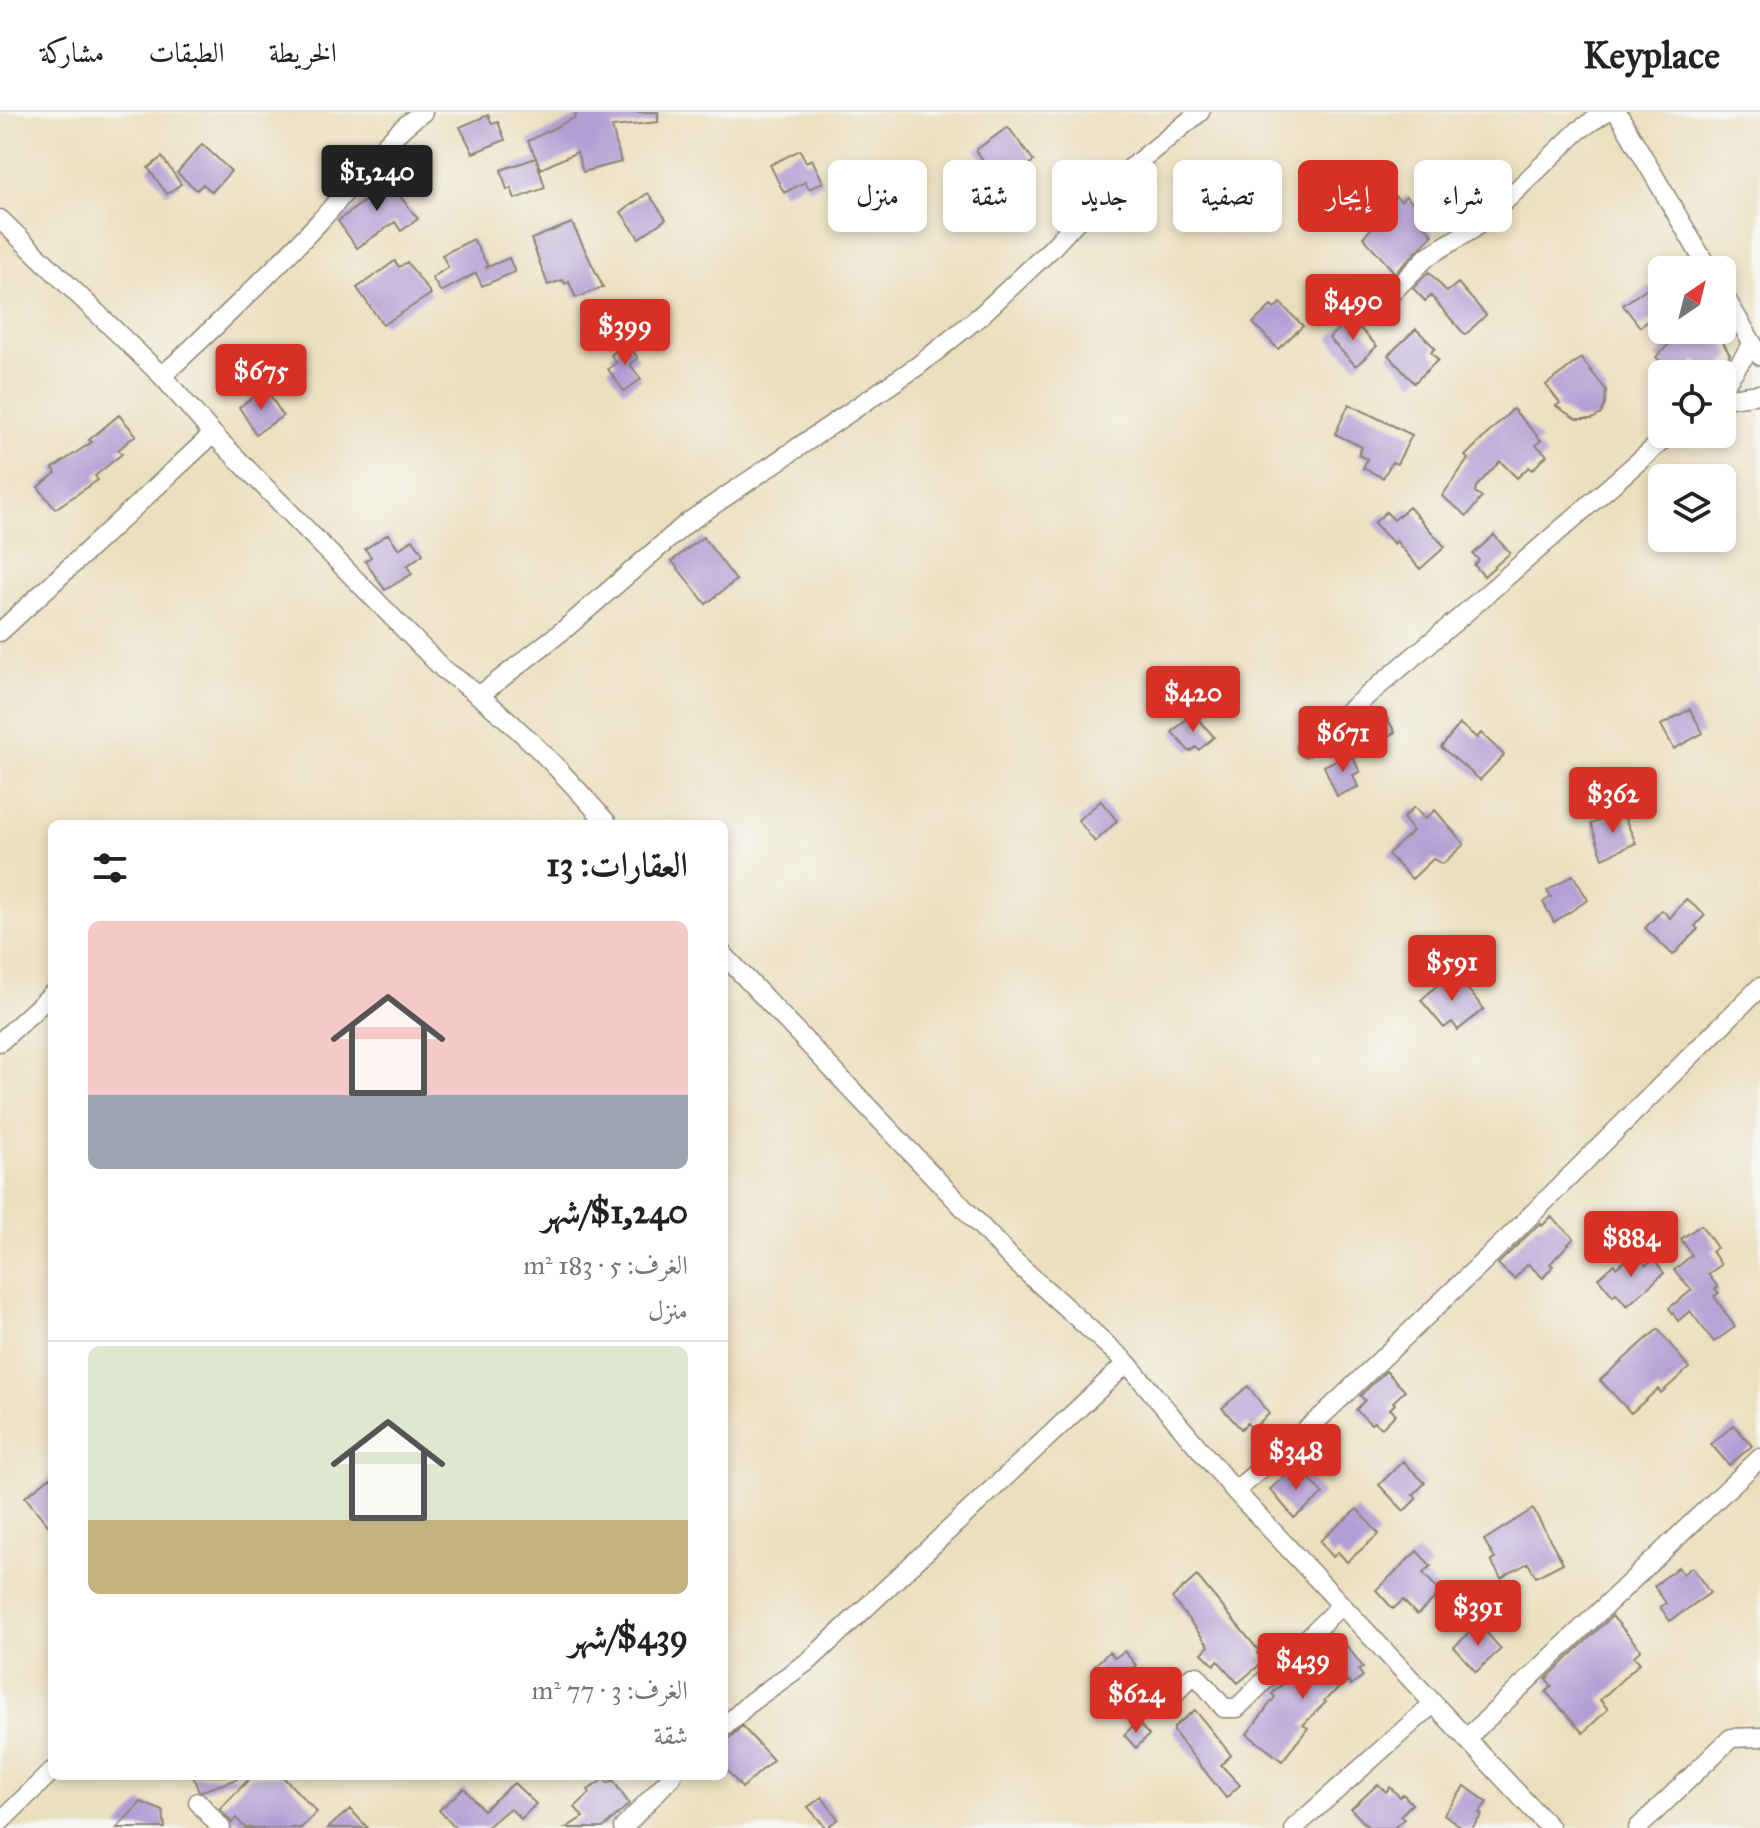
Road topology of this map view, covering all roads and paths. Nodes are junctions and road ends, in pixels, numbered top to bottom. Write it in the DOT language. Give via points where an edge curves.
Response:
graph roads {
  1 [pos="423,112"];
  2 [pos="1200,112"];
  3 [pos="1606,112"];
  4 [pos="1617,112"];
  5 [pos="0,219"];
  6 [pos="1701,256"];
  7 [pos="1374,311"];
  8 [pos="1736,316"];
  9 [pos="1756,350"];
  10 [pos="1736,372"];
  11 [pos="162,376"];
  12 [pos="1760,394"];
  13 [pos="1736,397"];
  14 [pos="213,434"];
  15 [pos="1654,448"];
  16 [pos="0,632"];
  17 [pos="480,695"];
  18 [pos="1306,747"];
  19 [pos="604,820"];
  20 [pos="728,959"];
  21 [pos="1760,987"];
  22 [pos="48,998"];
  23 [pos="0,1042"];
  24 [pos="1127,1363"];
  25 [pos="1760,1458"];
  26 [pos="1235,1491"];
  27 [pos="1341,1605"];
  28 [pos="1433,1704"];
  29 [pos="1160,1708"];
  30 [pos="728,1723"];
  31 [pos="1760,1737"];
  32 [pos="1466,1739"];
  33 [pos="48,1775"];
  34 [pos="668,1780"];
  35 [pos="198,1802"];
  36 [pos="0,1822"];
  37 [pos="221,1828"];
  38 [pos="623,1828"];
  39 [pos="1294,1828"];
  40 [pos="1550,1828"];
  41 [pos="1638,1828"];
  1 -- 11 [label="street" via="320,222"];
  2 -- 17 [label="street" via="1111,184 980,316 919,365 687,523"];
  3 -- 7 [label="street" via="1579,130 1473,229 1428,256"];
  4 -- 6 [label="street"];
  5 -- 11 [label="street"];
  8 -- 9 [label="street"];
  9 -- 10 [label="street"];
  11 -- 14 [label="street"];
  12 -- 13 [label="street"];
  14 -- 16 [label="street"];
  14 -- 17 [label="street" via="443,669"];
  15 -- 18 [label="street"];
  17 -- 19 [label="street"];
  20 -- 24 [label="street" via="1012,1259"];
  21 -- 26 [label="street" via="1512,1234 1323,1415"];
  22 -- 23 [label="street"];
  24 -- 26 [label="street"];
  24 -- 30 [label="street" via="810,1660"];
  25 -- 32 [label="street"];
  26 -- 27 [label="street"];
  27 -- 28 [label="street"];
  27 -- 29 [label="street" via="1237,1708 1224,1708 1197,1676"];
  28 -- 32 [label="street"];
  28 -- 39 [label="street"];
  31 -- 41 [label="street" via="1731,1738"];
  32 -- 40 [label="street"];
  33 -- 36 [label="street"];
  34 -- 38 [label="street"];
  35 -- 37 [label="street"];
}
